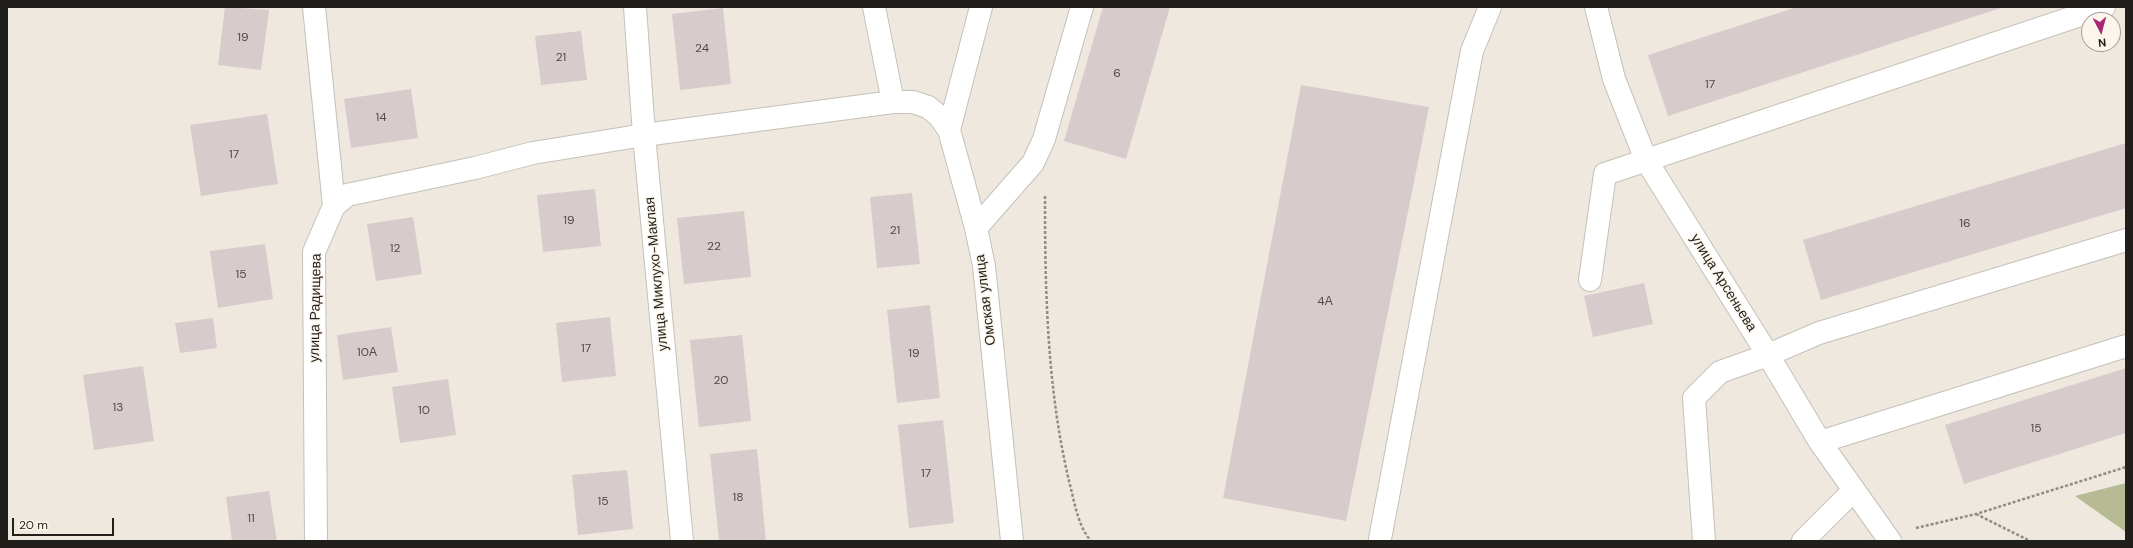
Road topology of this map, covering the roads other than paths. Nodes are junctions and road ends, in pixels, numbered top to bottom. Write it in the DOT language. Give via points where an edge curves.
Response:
graph roads {
  1 [pos="314,7"];
  2 [pos="635,7"];
  3 [pos="874,7"];
  4 [pos="981,7"];
  5 [pos="1082,7"];
  6 [pos="1490,7"];
  7 [pos="1596,7"];
  8 [pos="2104,7"];
  9 [pos="893,102"];
  10 [pos="949,130"];
  11 [pos="644,135"];
  12 [pos="1646,160"];
  13 [pos="334,206"];
  14 [pos="976,228"];
  15 [pos="2126,240"];
  16 [pos="1590,280"];
  17 [pos="2126,346"];
  18 [pos="1768,355"];
  19 [pos="1820,442"];
  20 [pos="1853,491"];
  21 [pos="1885,534"];
  22 [pos="1380,539"];
  23 [pos="316,541"];
  24 [pos="682,541"];
  25 [pos="1012,541"];
  26 [pos="1704,541"];
  27 [pos="1803,541"];
  1 -- 13 [label="street, улица Радищева"];
  2 -- 11 [label="street, улица Миклухо-Маклая"];
  3 -- 9 [label="street"];
  4 -- 10 [label="street"];
  5 -- 14 [label="street" via="1044,139 1034,163"];
  6 -- 22 [label="street" via="1472,51"];
  7 -- 12 [label="street, улица Арсеньева" via="1614,79"];
  8 -- 12 [label="street"];
  9 -- 10 [label="street, Омская улица" via="913,102 928,107 939,116"];
  9 -- 11 [label="street, Омская улица"];
  10 -- 14 [label="street, Омская улица"];
  11 -- 13 [label="street, Омская улица" via="533,153 475,168 366,190 347,195"];
  11 -- 24 [label="street, улица Миклухо-Маклая"];
  12 -- 16 [label="street" via="1605,174"];
  12 -- 18 [label="street, улица Арсеньева"];
  13 -- 23 [label="street, улица Радищева" via="314,252"];
  14 -- 25 [label="street, Омская улица" via="984,266"];
  15 -- 18 [label="street" via="1819,333"];
  17 -- 19 [label="street"];
  18 -- 19 [label="street, улица Арсеньева"];
  18 -- 26 [label="street" via="1720,372 1694,398"];
  19 -- 20 [label="street, улица Арсеньева"];
  20 -- 21 [label="street, улица Арсеньева"];
  20 -- 27 [label="street"];
}
